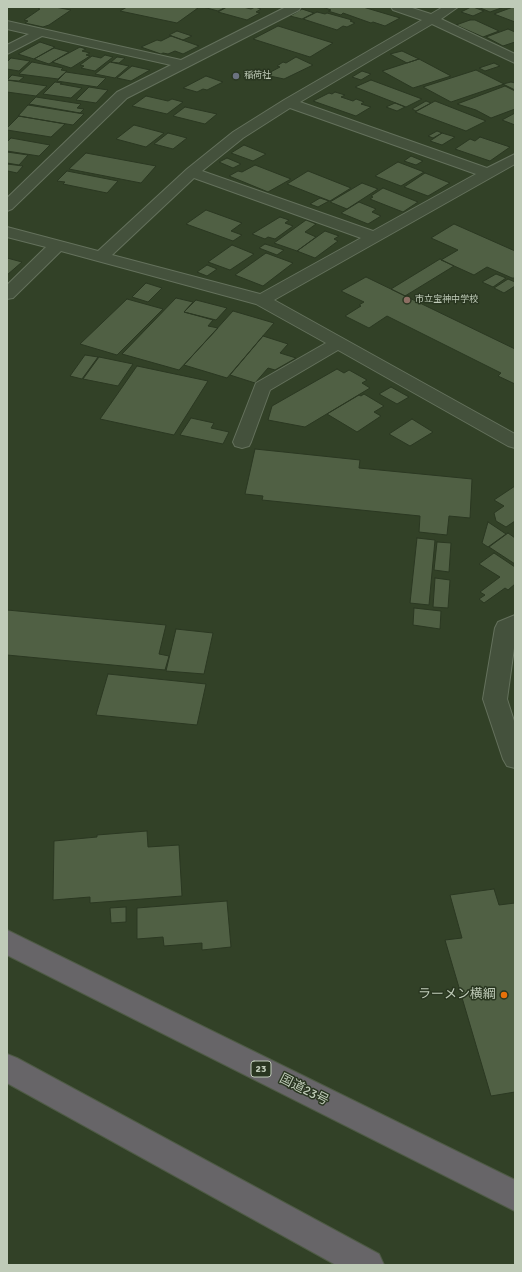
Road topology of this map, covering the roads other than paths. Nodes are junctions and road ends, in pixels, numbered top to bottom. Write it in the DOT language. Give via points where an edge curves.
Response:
graph roads {
  1 [pos="295,7"];
  2 [pos="397,7"];
  3 [pos="452,7"];
  4 [pos="432,19"];
  5 [pos="7,25"];
  6 [pos="40,32"];
  7 [pos="7,50"];
  8 [pos="515,59"];
  9 [pos="183,64"];
  10 [pos="289,103"];
  11 [pos="515,158"];
  12 [pos="192,172"];
  13 [pos="488,173"];
  14 [pos="7,206"];
  15 [pos="7,232"];
  16 [pos="374,237"];
  17 [pos="57,246"];
  18 [pos="100,258"];
  19 [pos="7,294"];
  20 [pos="262,300"];
  21 [pos="338,343"];
  22 [pos="242,442"];
  23 [pos="515,442"];
  24 [pos="515,623"];
  25 [pos="515,759"];
  26 [pos="7,942"];
  27 [pos="7,1068"];
  28 [pos="515,1196"];
  29 [pos="368,1265"];
  1 -- 9 [label="street"];
  2 -- 4 [label="street"];
  3 -- 4 [label="street"];
  4 -- 8 [label="street"];
  4 -- 10 [label="street"];
  5 -- 6 [label="street"];
  6 -- 7 [label="street"];
  6 -- 9 [label="street"];
  9 -- 14 [label="street" via="122,95"];
  10 -- 12 [label="street" via="238,135"];
  10 -- 13 [label="street"];
  11 -- 13 [label="street"];
  12 -- 16 [label="street"];
  12 -- 18 [label="street"];
  13 -- 16 [label="street"];
  15 -- 17 [label="street"];
  16 -- 20 [label="street"];
  17 -- 18 [label="street"];
  17 -- 19 [label="street"];
  18 -- 20 [label="street"];
  20 -- 21 [label="street"];
  21 -- 22 [label="street" via="262,387"];
  21 -- 23 [label="street"];
  24 -- 25 [label="street" via="506,628 495,699"];
  26 -- 28 [label="highway, 国道23号 / 23"];
  27 -- 29 [label="highway"];
}
